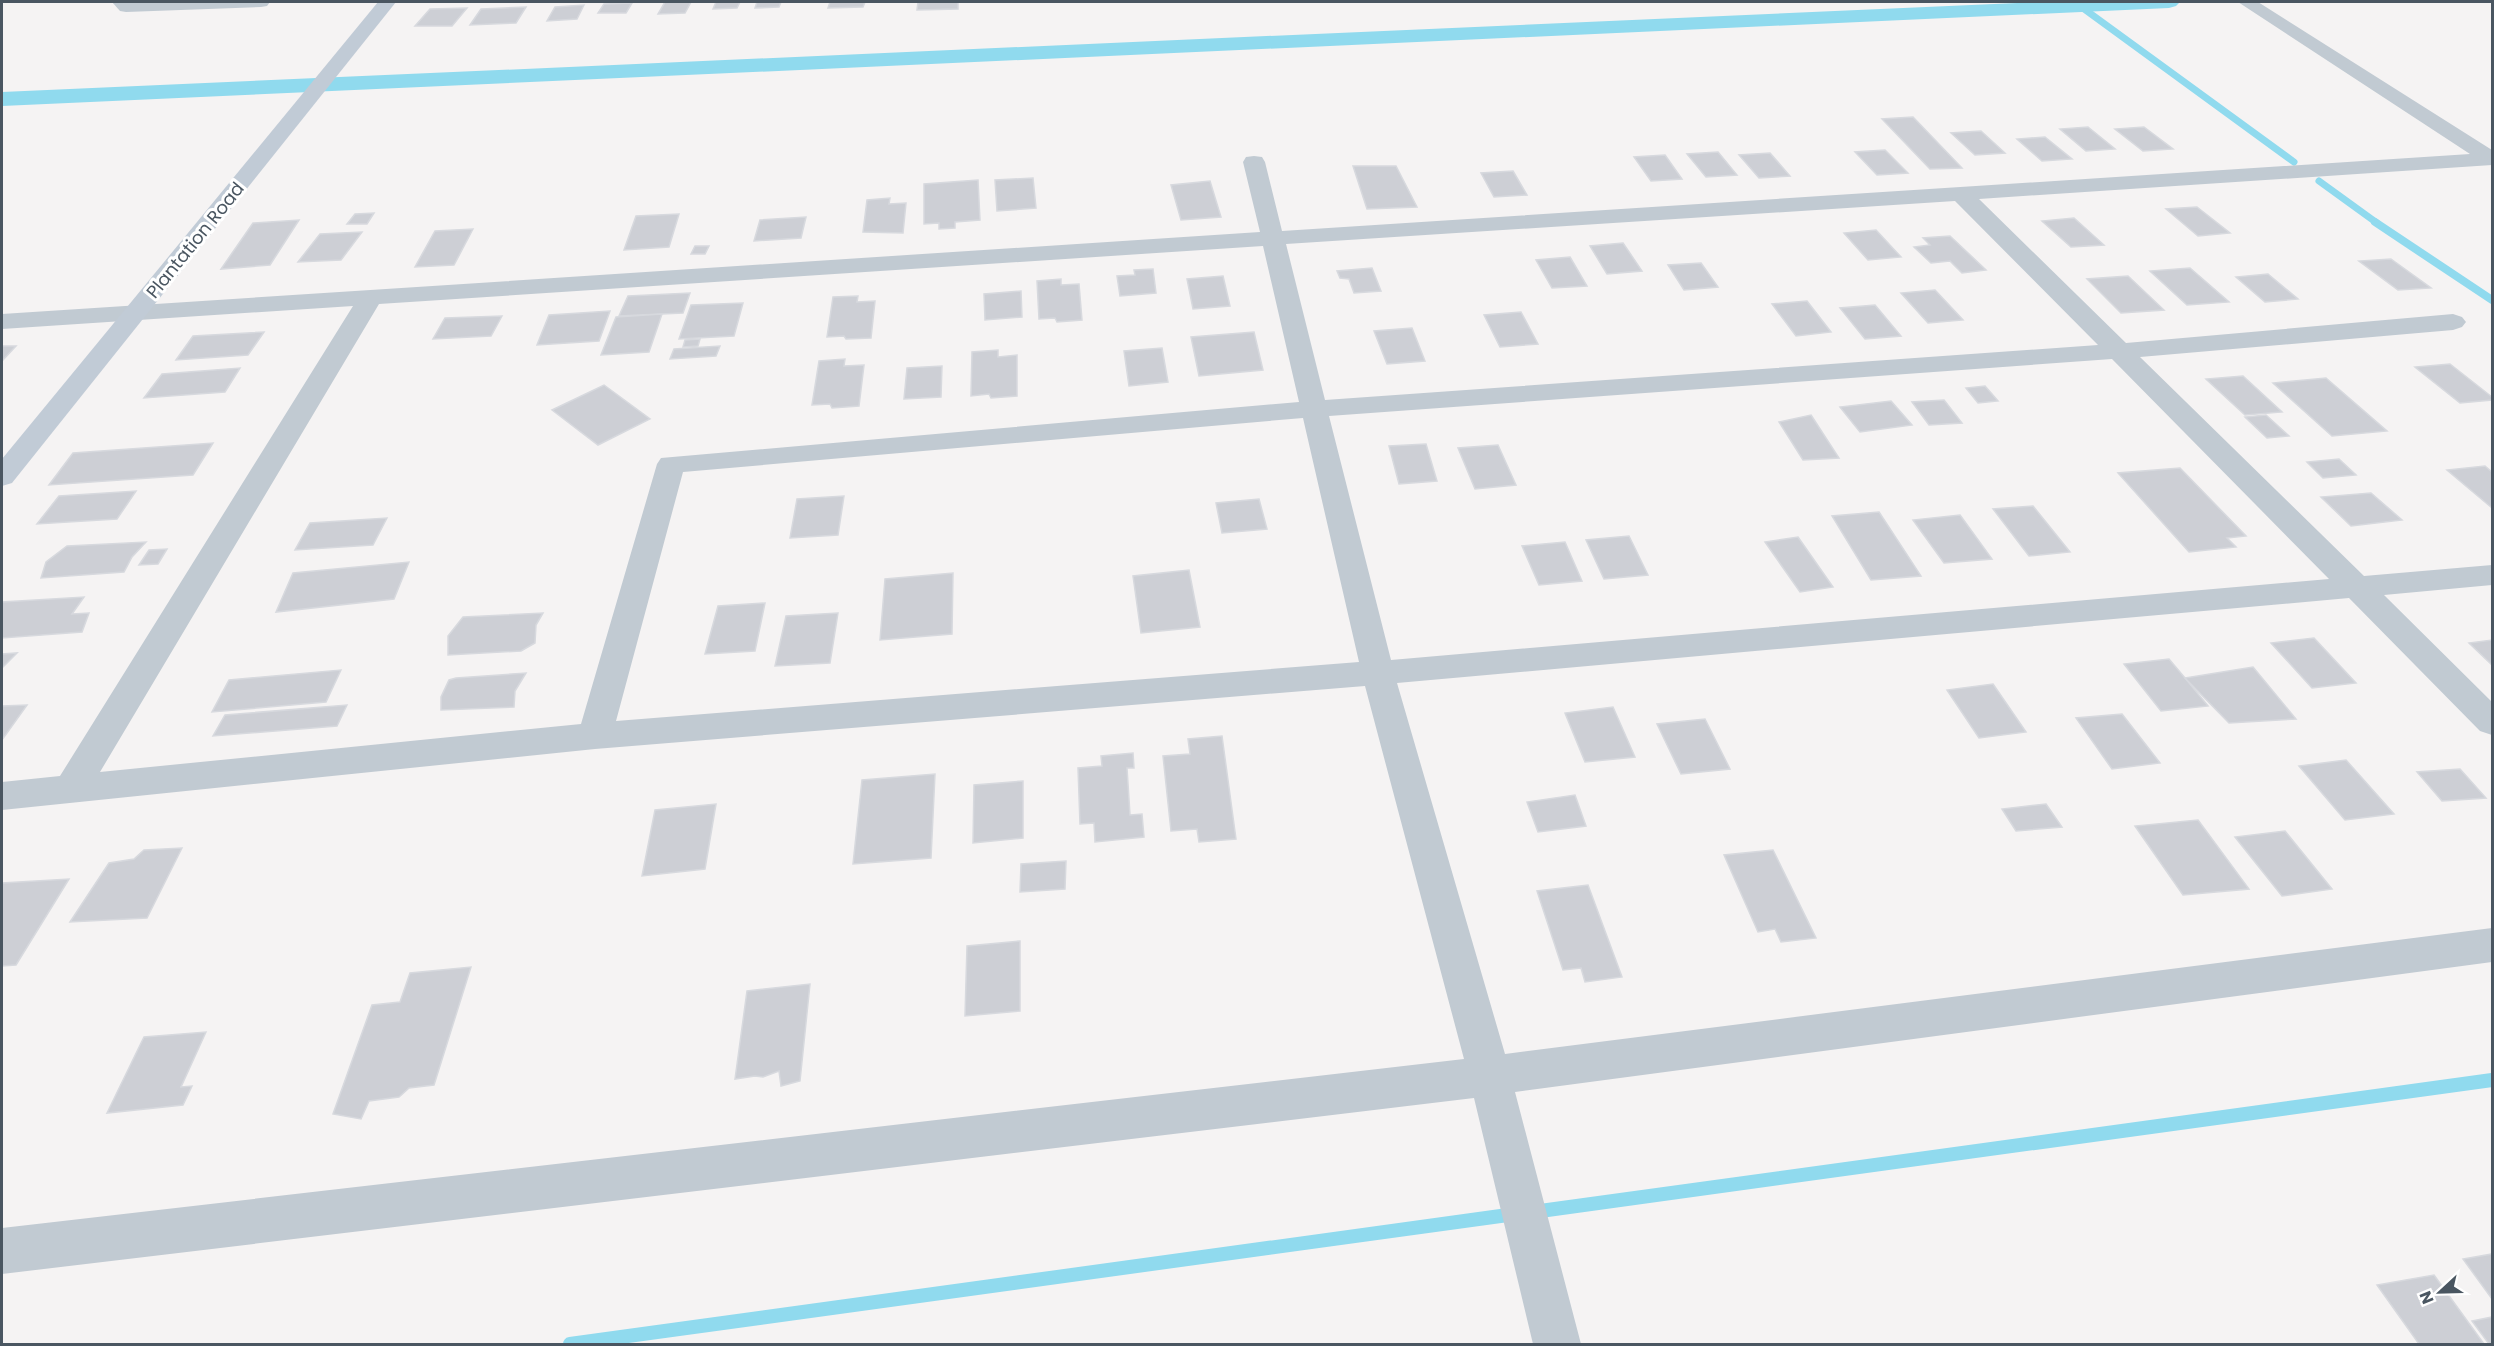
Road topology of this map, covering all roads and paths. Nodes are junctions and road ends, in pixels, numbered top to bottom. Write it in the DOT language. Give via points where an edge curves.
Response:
graph roads {
  1 [pos="121,2"];
  2 [pos="261,2"];
  3 [pos="387,2"];
  4 [pos="2247,2"];
  5 [pos="2492,159"];
  6 [pos="1254,162"];
  7 [pos="1962,194"];
  8 [pos="1272,239"];
  9 [pos="370,298"];
  10 [pos="136,313"];
  11 [pos="2,321"];
  12 [pos="2453,322"];
  13 [pos="2120,351"];
  14 [pos="1313,409"];
  15 [pos="2,477"];
  16 [pos="2493,575"];
  17 [pos="2359,588"];
  18 [pos="1378,673"];
  19 [pos="2493,722"];
  20 [pos="595,736"];
  21 [pos="71,789"];
  22 [pos="2,796"];
  23 [pos="2493,945"];
  24 [pos="1490,1076"];
  25 [pos="2,1251"];
  26 [pos="1557,1344"];
  1 -- 2 [label="street" via="126,7"];
  3 -- 10 [label="street, Plantation Road"];
  4 -- 5 [label="street"];
  5 -- 7 [label="street"];
  6 -- 8 [label="street"];
  7 -- 8 [label="street"];
  7 -- 13 [label="street"];
  8 -- 9 [label="street"];
  8 -- 14 [label="street"];
  9 -- 10 [label="street"];
  9 -- 21 [label="street"];
  10 -- 11 [label="street"];
  10 -- 15 [label="street, Plantation Road"];
  12 -- 13 [label="street"];
  13 -- 14 [label="street"];
  13 -- 17 [label="street"];
  14 -- 18 [label="street"];
  14 -- 20 [label="street" via="671,464"];
  16 -- 17 [label="street"];
  17 -- 18 [label="street"];
  17 -- 19 [label="street"];
  18 -- 20 [label="street"];
  18 -- 24 [label="street"];
  20 -- 21 [label="street"];
  21 -- 22 [label="street"];
  23 -- 24 [label="street"];
  24 -- 25 [label="street"];
  24 -- 26 [label="street"];
}
